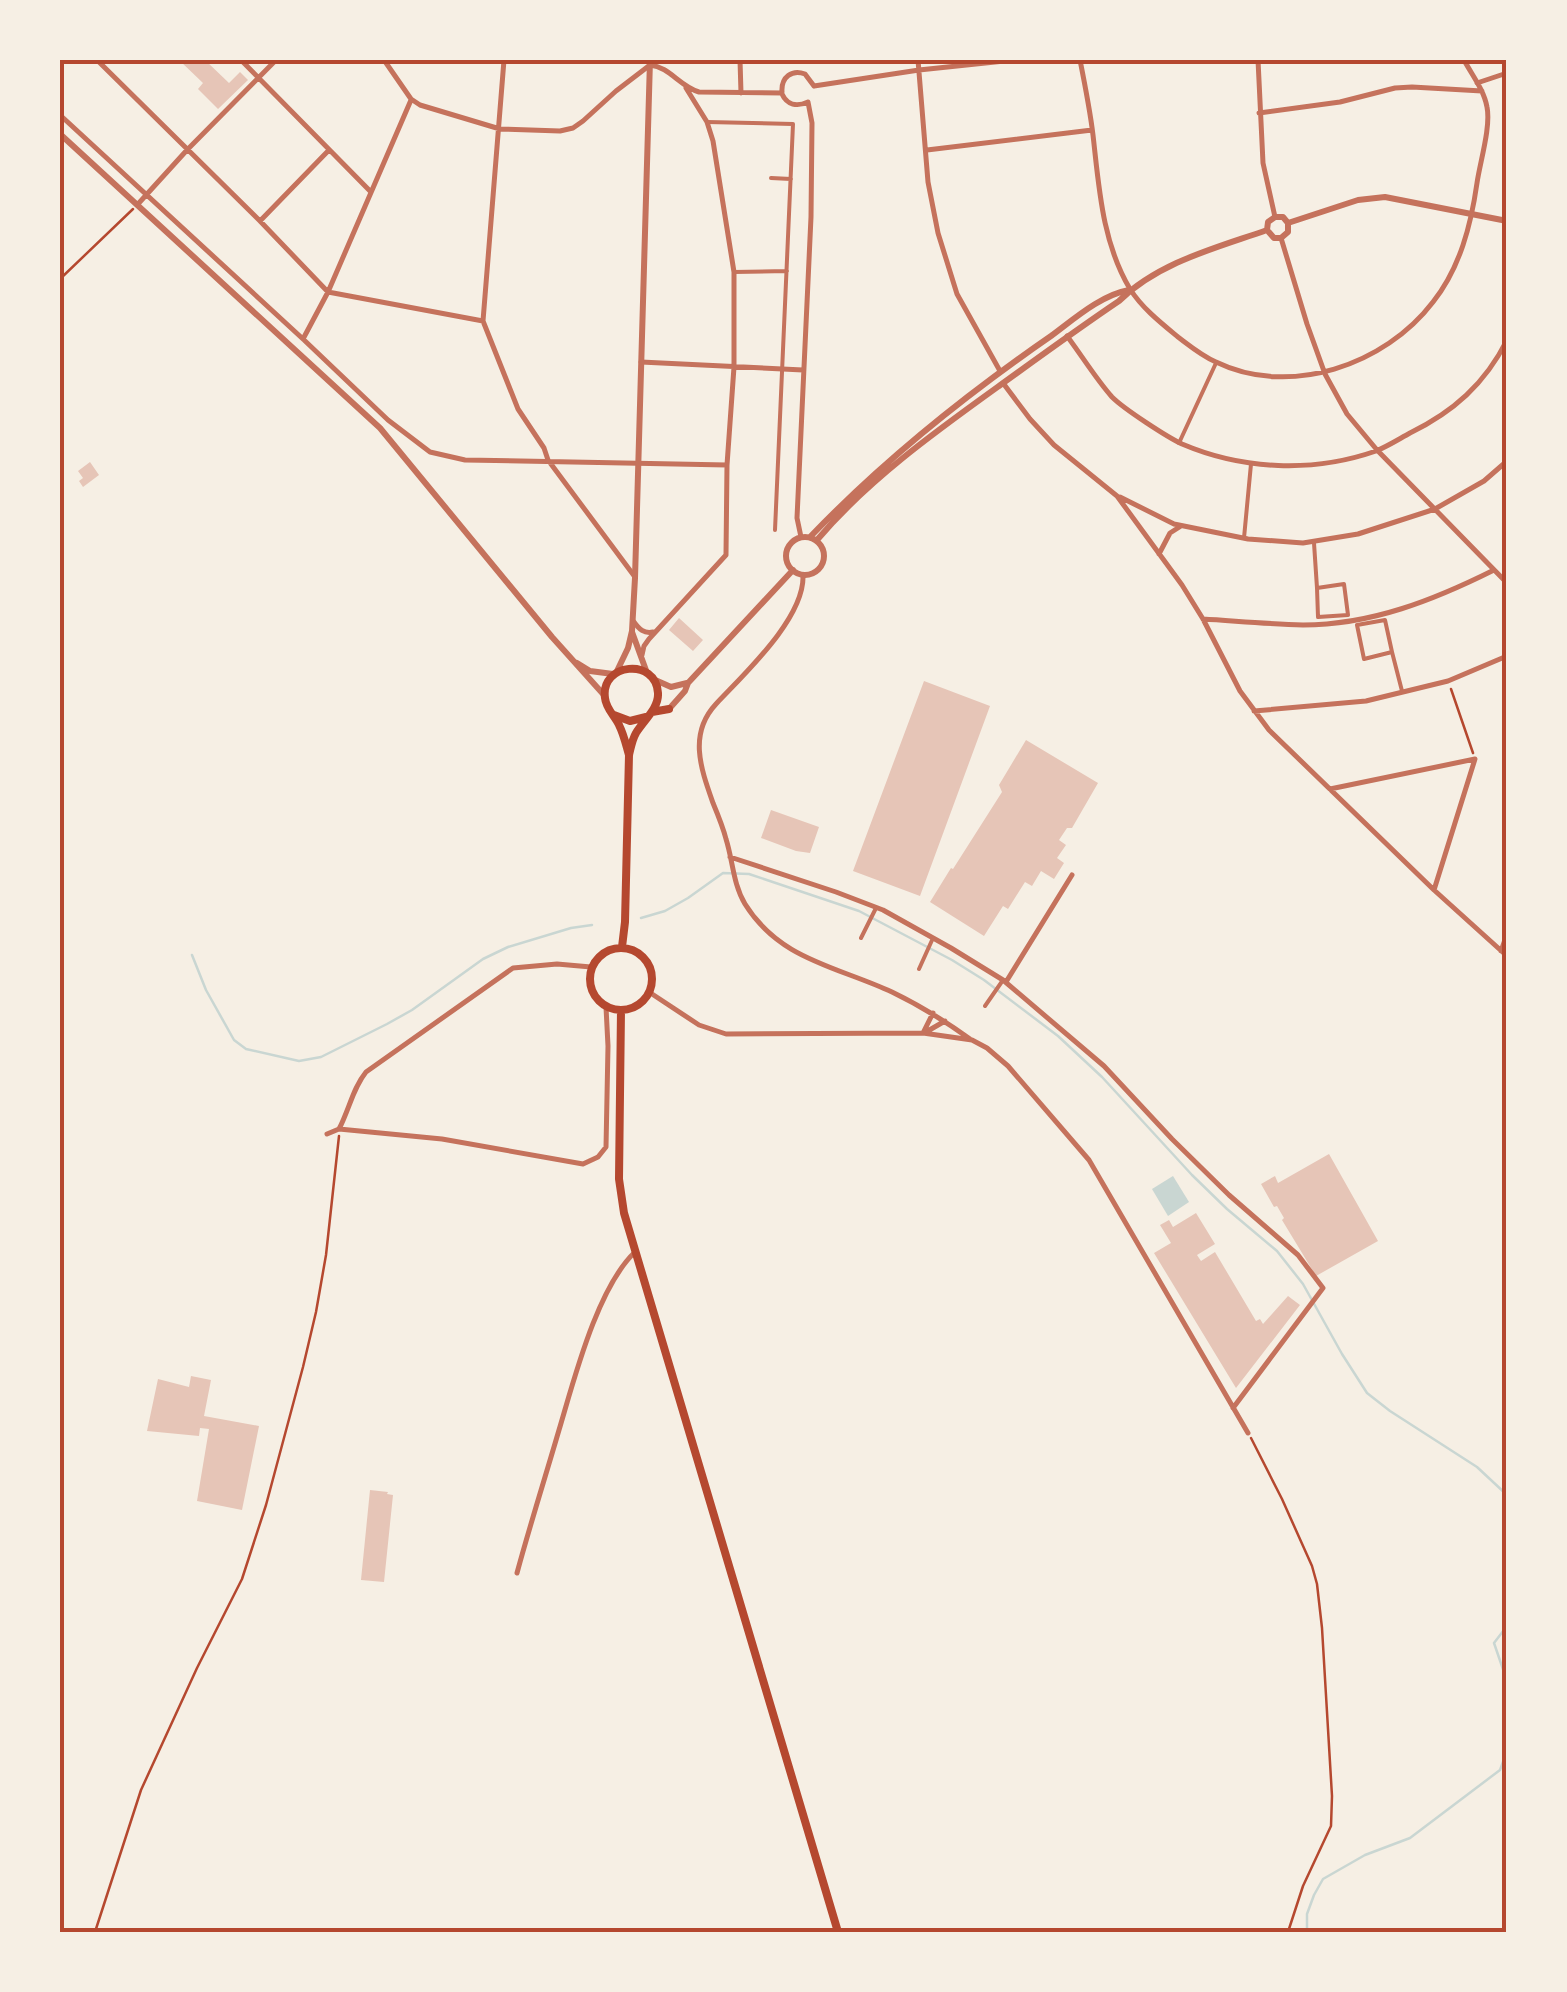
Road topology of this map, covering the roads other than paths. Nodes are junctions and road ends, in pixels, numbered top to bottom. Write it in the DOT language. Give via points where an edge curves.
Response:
graph roads {
  1 [pos="98,60"];
  2 [pos="241,60"];
  3 [pos="276,60"];
  4 [pos="384,60"];
  5 [pos="504,60"];
  6 [pos="740,60"];
  7 [pos="796,60"];
  8 [pos="918,60"];
  9 [pos="1014,60"];
  10 [pos="1080,60"];
  11 [pos="1258,60"];
  12 [pos="1464,60"];
  13 [pos="650,63"];
  14 [pos="919,70"];
  15 [pos="796,72"];
  16 [pos="1507,73"];
  17 [pos="259,77"];
  18 [pos="1477,83"];
  19 [pos="686,88"];
  20 [pos="1482,91"];
  21 [pos="741,93"];
  22 [pos="782,93"];
  23 [pos="812,94"];
  24 [pos="412,100"];
  25 [pos="1260,113"];
  26 [pos="60,115"];
  27 [pos="708,122"];
  28 [pos="500,129"];
  29 [pos="1092,130"];
  30 [pos="60,134"];
  31 [pos="187,150"];
  32 [pos="329,150"];
  33 [pos="927,150"];
  34 [pos="771,178"];
  35 [pos="791,178"];
  36 [pos="370,191"];
  37 [pos="146,194"];
  38 [pos="138,204"];
  39 [pos="1472,214"];
  40 [pos="1275,217"];
  41 [pos="260,221"];
  42 [pos="1507,221"];
  43 [pos="1288,223"];
  44 [pos="1268,230"];
  45 [pos="1281,238"];
  46 [pos="734,272"];
  47 [pos="786,272"];
  48 [pos="1131,290"];
  49 [pos="328,292"];
  50 [pos="483,321"];
  51 [pos="1067,336"];
  52 [pos="304,339"];
  53 [pos="1507,340"];
  54 [pos="641,362"];
  55 [pos="1216,362"];
  56 [pos="734,367"];
  57 [pos="782,369"];
  58 [pos="803,370"];
  59 [pos="1000,372"];
  60 [pos="1325,374"];
  61 [pos="1003,383"];
  62 [pos="1179,443"];
  63 [pos="1377,450"];
  64 [pos="548,460"];
  65 [pos="1507,461"];
  66 [pos="639,464"];
  67 [pos="1251,464"];
  68 [pos="727,465"];
  69 [pos="1117,496"];
  70 [pos="1435,509"];
  71 [pos="1181,526"];
  72 [pos="775,530"];
  73 [pos="809,538"];
  74 [pos="1244,538"];
  75 [pos="1314,541"];
  76 [pos="1159,554"];
  77 [pos="792,570"];
  78 [pos="1494,570"];
  79 [pos="803,575"];
  80 [pos="635,578"];
  81 [pos="1507,583"];
  82 [pos="1317,588"];
  83 [pos="1203,619"];
  84 [pos="632,620"];
  85 [pos="632,631"];
  86 [pos="656,631"];
  87 [pos="1392,652"];
  88 [pos="1507,656"];
  89 [pos="571,658"];
  90 [pos="642,660"];
  91 [pos="615,673"];
  92 [pos="650,676"];
  93 [pos="688,682"];
  94 [pos="1402,692"];
  95 [pos="604,695"];
  96 [pos="668,709"];
  97 [pos="1254,712"];
  98 [pos="649,714"];
  99 [pos="614,715"];
  100 [pos="629,755"];
  101 [pos="1330,789"];
  102 [pos="730,857"];
  103 [pos="1072,875"];
  104 [pos="1434,890"];
  105 [pos="876,908"];
  106 [pos="1507,934"];
  107 [pos="861,938"];
  108 [pos="933,938"];
  109 [pos="622,947"];
  110 [pos="1504,953"];
  111 [pos="592,967"];
  112 [pos="919,970"];
  113 [pos="1004,981"];
  114 [pos="649,992"];
  115 [pos="985,1006"];
  116 [pos="606,1007"];
  117 [pos="621,1010"];
  118 [pos="932,1014"];
  119 [pos="948,1023"];
  120 [pos="923,1034"];
  121 [pos="936,1036"];
  122 [pos="972,1040"];
  123 [pos="340,1129"];
  124 [pos="327,1134"];
  125 [pos="635,1252"];
  126 [pos="1233,1408"];
  127 [pos="1248,1432"];
  128 [pos="517,1573"];
  129 [pos="838,1932"];
  1 -- 31 [label="street"];
  2 -- 17 [label="street"];
  3 -- 17 [label="street"];
  4 -- 24 [label="street"];
  5 -- 28 [label="street"];
  6 -- 21 [label="street"];
  7 -- 15 [label="street"];
  8 -- 14 [label="street"];
  9 -- 14 [label="street"];
  10 -- 29 [label="street"];
  11 -- 25 [label="street"];
  12 -- 18 [label="street"];
  13 -- 19 [label="street"];
  13 -- 28 [label="street" via="572,128"];
  13 -- 54 [label="street"];
  14 -- 23 [label="street"];
  14 -- 33 [label="street"];
  15 -- 22 [label="street" via="782,82"];
  15 -- 23 [label="street" via="806,74"];
  16 -- 18 [label="street"];
  17 -- 31 [label="street"];
  17 -- 32 [label="street"];
  18 -- 20 [label="street"];
  19 -- 21 [label="street"];
  19 -- 27 [label="street"];
  20 -- 25 [label="street" via="1412,86"];
  20 -- 39 [label="street" via="1488,116"];
  21 -- 22 [label="street"];
  22 -- 23 [label="street" via="794,105"];
  23 -- 58 [label="street"];
  24 -- 28 [label="street"];
  24 -- 36 [label="street"];
  25 -- 40 [label="street"];
  26 -- 37 [label="street"];
  27 -- 35 [label="street" via="794,124"];
  27 -- 46 [label="street"];
  28 -- 50 [label="street"];
  29 -- 33 [label="street"];
  29 -- 48 [label="street" via="1109,243"];
  30 -- 38 [label="street"];
  31 -- 37 [label="street"];
  31 -- 41 [label="street"];
  32 -- 36 [label="street"];
  32 -- 41 [label="street"];
  33 -- 59 [label="street" via="938,233 958,294"];
  34 -- 35 [label="street"];
  35 -- 47 [label="street"];
  36 -- 49 [label="street"];
  37 -- 38 [label="street"];
  37 -- 52 [label="street"];
  38 -- 89 [label="street" via="380,428"];
  39 -- 42 [label="street"];
  39 -- 43 [label="street" via="1385,196"];
  39 -- 60 [label="street" via="1458,260 1424,313 1386,347"];
  40 -- 43 [label="street"];
  40 -- 44 [label="street"];
  41 -- 49 [label="street"];
  43 -- 45 [label="street"];
  44 -- 45 [label="street"];
  44 -- 48 [label="street" via="1183,260"];
  45 -- 60 [label="street"];
  46 -- 47 [label="street"];
  46 -- 56 [label="street"];
  47 -- 57 [label="street"];
  48 -- 51 [label="street"];
  48 -- 55 [label="street" via="1157,320"];
  48 -- 59 [label="street" via="1115,293"];
  49 -- 50 [label="street"];
  49 -- 52 [label="street"];
  50 -- 64 [label="street" via="518,409"];
  51 -- 61 [label="street"];
  51 -- 62 [label="street" via="1114,400"];
  52 -- 64 [label="street" via="430,452 465,460"];
  53 -- 63 [label="street" via="1488,373 1455,407"];
  54 -- 56 [label="street"];
  54 -- 66 [label="street"];
  55 -- 60 [label="street" via="1265,375"];
  55 -- 62 [label="street"];
  56 -- 57 [label="street"];
  56 -- 68 [label="street"];
  57 -- 58 [label="street"];
  57 -- 72 [label="street"];
  58 -- 73 [label="street" via="798,518"];
  59 -- 73 [label="street" via="929,425"];
  60 -- 63 [label="street" via="1346,414"];
  61 -- 69 [label="street" via="1054,445"];
  61 -- 73 [label="street" via="936,430"];
  62 -- 67 [label="street"];
  63 -- 67 [label="street" via="1329,462"];
  63 -- 70 [label="street"];
  64 -- 66 [label="street"];
  64 -- 80 [label="street"];
  65 -- 70 [label="street"];
  66 -- 68 [label="street"];
  66 -- 80 [label="street"];
  67 -- 74 [label="street"];
  68 -- 86 [label="street" via="726,555"];
  69 -- 71 [label="street"];
  69 -- 76 [label="street"];
  70 -- 75 [label="street"];
  70 -- 78 [label="street"];
  71 -- 74 [label="street"];
  71 -- 76 [label="street"];
  73 -- 77 [label="street" via="788,548"];
  73 -- 79 [label="street" via="824,551 823,563"];
  74 -- 75 [label="street"];
  75 -- 82 [label="street"];
  76 -- 83 [label="street"];
  77 -- 79 [label="street"];
  77 -- 93 [label="street"];
  78 -- 81 [label="street"];
  78 -- 83 [label="street" via="1417,605 1356,620 1305,625"];
  79 -- 102 [label="street" via="793,614 706,714 700,731 698,758"];
  80 -- 84 [label="street"];
  82 -- 82 [label="street" via="1344,584 1348,615 1318,617"];
  83 -- 97 [label="street"];
  84 -- 85 [label="street"];
  84 -- 86 [label="street" via="639,629"];
  85 -- 90 [label="street"];
  85 -- 91 [label="street"];
  86 -- 90 [label="street"];
  87 -- 87 [label="street" via="1364,659 1357,625 1384,620"];
  87 -- 94 [label="street"];
  88 -- 94 [label="street"];
  89 -- 91 [label="street" via="590,671"];
  89 -- 95 [label="street"];
  90 -- 92 [label="street"];
  91 -- 92 [label="main road" via="632,668"];
  91 -- 95 [label="main road"];
  92 -- 93 [label="street" via="675,688"];
  92 -- 98 [label="main road" via="658,700"];
  93 -- 96 [label="street"];
  94 -- 97 [label="street"];
  95 -- 99 [label="main road"];
  96 -- 98 [label="main road"];
  97 -- 101 [label="street"];
  98 -- 99 [label="main road" via="630,722"];
  98 -- 100 [label="main road"];
  99 -- 100 [label="main road"];
  100 -- 109 [label="main road"];
  101 -- 104 [label="street"];
  101 -- 104 [label="street" via="1475,759"];
  102 -- 105 [label="street"];
  102 -- 118 [label="street" via="744,902 781,944"];
  103 -- 113 [label="street"];
  104 -- 110 [label="street"];
  105 -- 107 [label="street"];
  105 -- 108 [label="street"];
  106 -- 110 [label="street"];
  108 -- 112 [label="street"];
  108 -- 113 [label="street"];
  109 -- 111 [label="main road" via="598,956"];
  109 -- 114 [label="main road" via="650,966"];
  111 -- 116 [label="main road" via="592,990"];
  111 -- 123 [label="street" via="513,968 366,1072"];
  113 -- 115 [label="street"];
  113 -- 126 [label="street" via="1104,1066 1229,1195 1298,1255 1323,1288"];
  114 -- 117 [label="main road"];
  114 -- 120 [label="street" via="699,1026 726,1034"];
  116 -- 117 [label="main road"];
  116 -- 123 [label="street" via="606,1147 598,1158 583,1164"];
  117 -- 125 [label="main road" via="618,1179"];
  118 -- 119 [label="street"];
  118 -- 120 [label="street"];
  119 -- 120 [label="street"];
  119 -- 121 [label="street"];
  119 -- 122 [label="street"];
  120 -- 121 [label="street"];
  121 -- 122 [label="street"];
  122 -- 126 [label="street" via="1008,1066 1089,1160"];
  123 -- 124 [label="street"];
  125 -- 128 [label="street" via="613,1280 590,1334"];
  125 -- 129 [label="main road"];
  126 -- 127 [label="street"];
}
